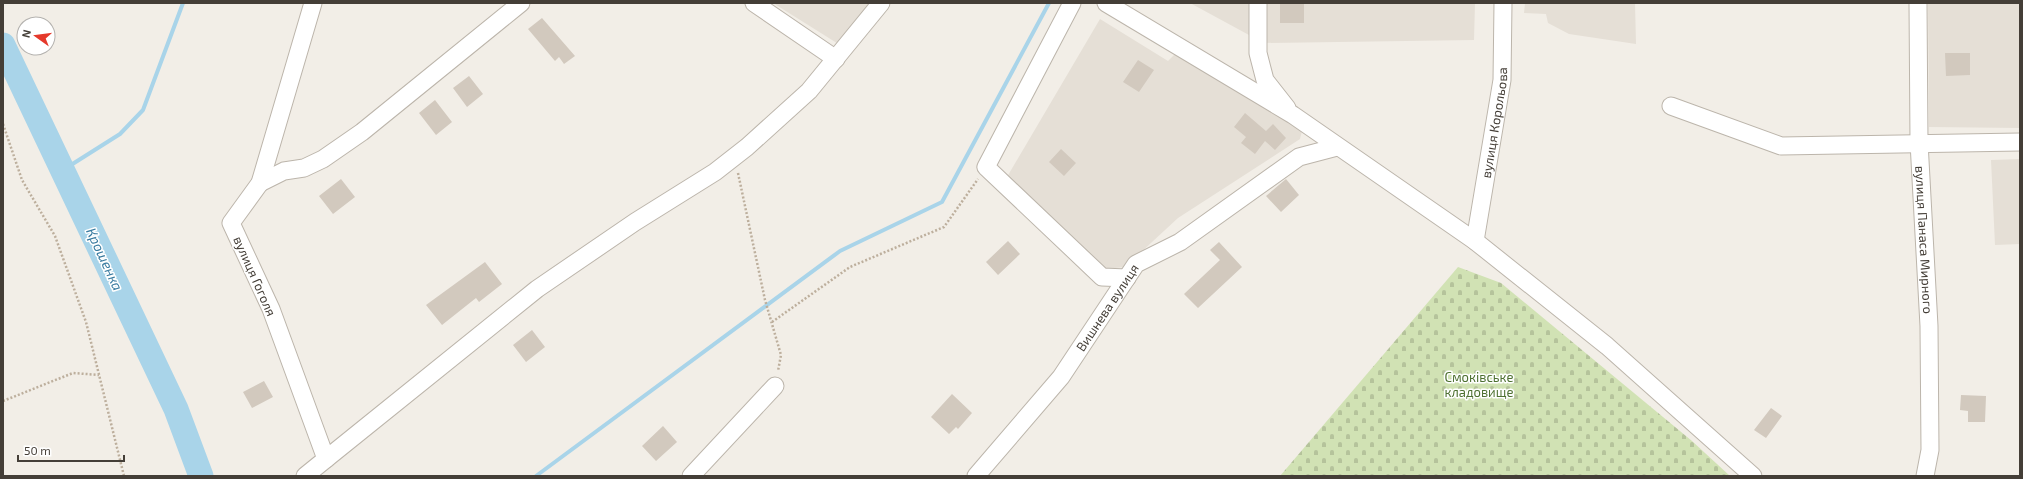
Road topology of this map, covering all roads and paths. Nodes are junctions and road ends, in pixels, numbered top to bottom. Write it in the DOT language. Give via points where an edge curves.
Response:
graph roads {
  1 [pos="313,3"];
  2 [pos="521,3"];
  3 [pos="754,3"];
  4 [pos="881,3"];
  5 [pos="1072,3"];
  6 [pos="1106,3"];
  7 [pos="1258,3"];
  8 [pos="1503,3"];
  9 [pos="1918,3"];
  10 [pos="836,59"];
  11 [pos="1671,106"];
  12 [pos="1293,116"];
  13 [pos="3,124"];
  14 [pos="1919,142"];
  15 [pos="2020,142"];
  16 [pos="1337,147"];
  17 [pos="734,157"];
  18 [pos="986,167"];
  19 [pos="260,183"];
  20 [pos="1475,241"];
  21 [pos="1127,278"];
  22 [pos="772,322"];
  23 [pos="100,375"];
  24 [pos="775,386"];
  25 [pos="3,401"];
  26 [pos="326,460"];
  27 [pos="124,476"];
  28 [pos="306,476"];
  29 [pos="691,476"];
  30 [pos="976,476"];
  31 [pos="1753,476"];
  32 [pos="1925,476"];
  1 -- 19 [label="street, вулиця Гоголя"];
  2 -- 19 [label="street" via="362,132 323,159 304,168 284,171"];
  3 -- 10 [label="street"];
  4 -- 10 [label="street"];
  5 -- 18 [label="street"];
  6 -- 12 [label="street"];
  7 -- 12 [label="street" via="1258,53 1265,80"];
  8 -- 20 [label="street, вулиця Корольова" via="1502,80"];
  9 -- 14 [label="street, вулиця Панаса Мирного"];
  10 -- 17 [label="street" via="809,91"];
  11 -- 14 [label="street" via="1781,146"];
  12 -- 16 [label="street"];
  13 -- 23 [label="path" via="22,180 55,236 86,322"];
  14 -- 15 [label="street"];
  14 -- 32 [label="street, вулиця Панаса Мирного" via="1929,326 1930,450"];
  16 -- 20 [label="street"];
  16 -- 21 [label="street, Вишнева вулиця" via="1299,157 1180,242 1136,264"];
  17 -- 22 [label="path"];
  17 -- 26 [label="street" via="537,289"];
  18 -- 21 [label="street" via="1102,277"];
  18 -- 22 [label="path" via="944,227 850,267"];
  19 -- 26 [label="street, вулиця Гоголя" via="231,223 271,309"];
  20 -- 31 [label="street" via="1607,346"];
  21 -- 30 [label="street, Вишнева вулиця" via="1061,378"];
  22 -- 24 [label="path" via="781,355"];
  23 -- 25 [label="path" via="73,372"];
  23 -- 27 [label="path"];
  24 -- 29 [label="street"];
  26 -- 28 [label="street"];
}
